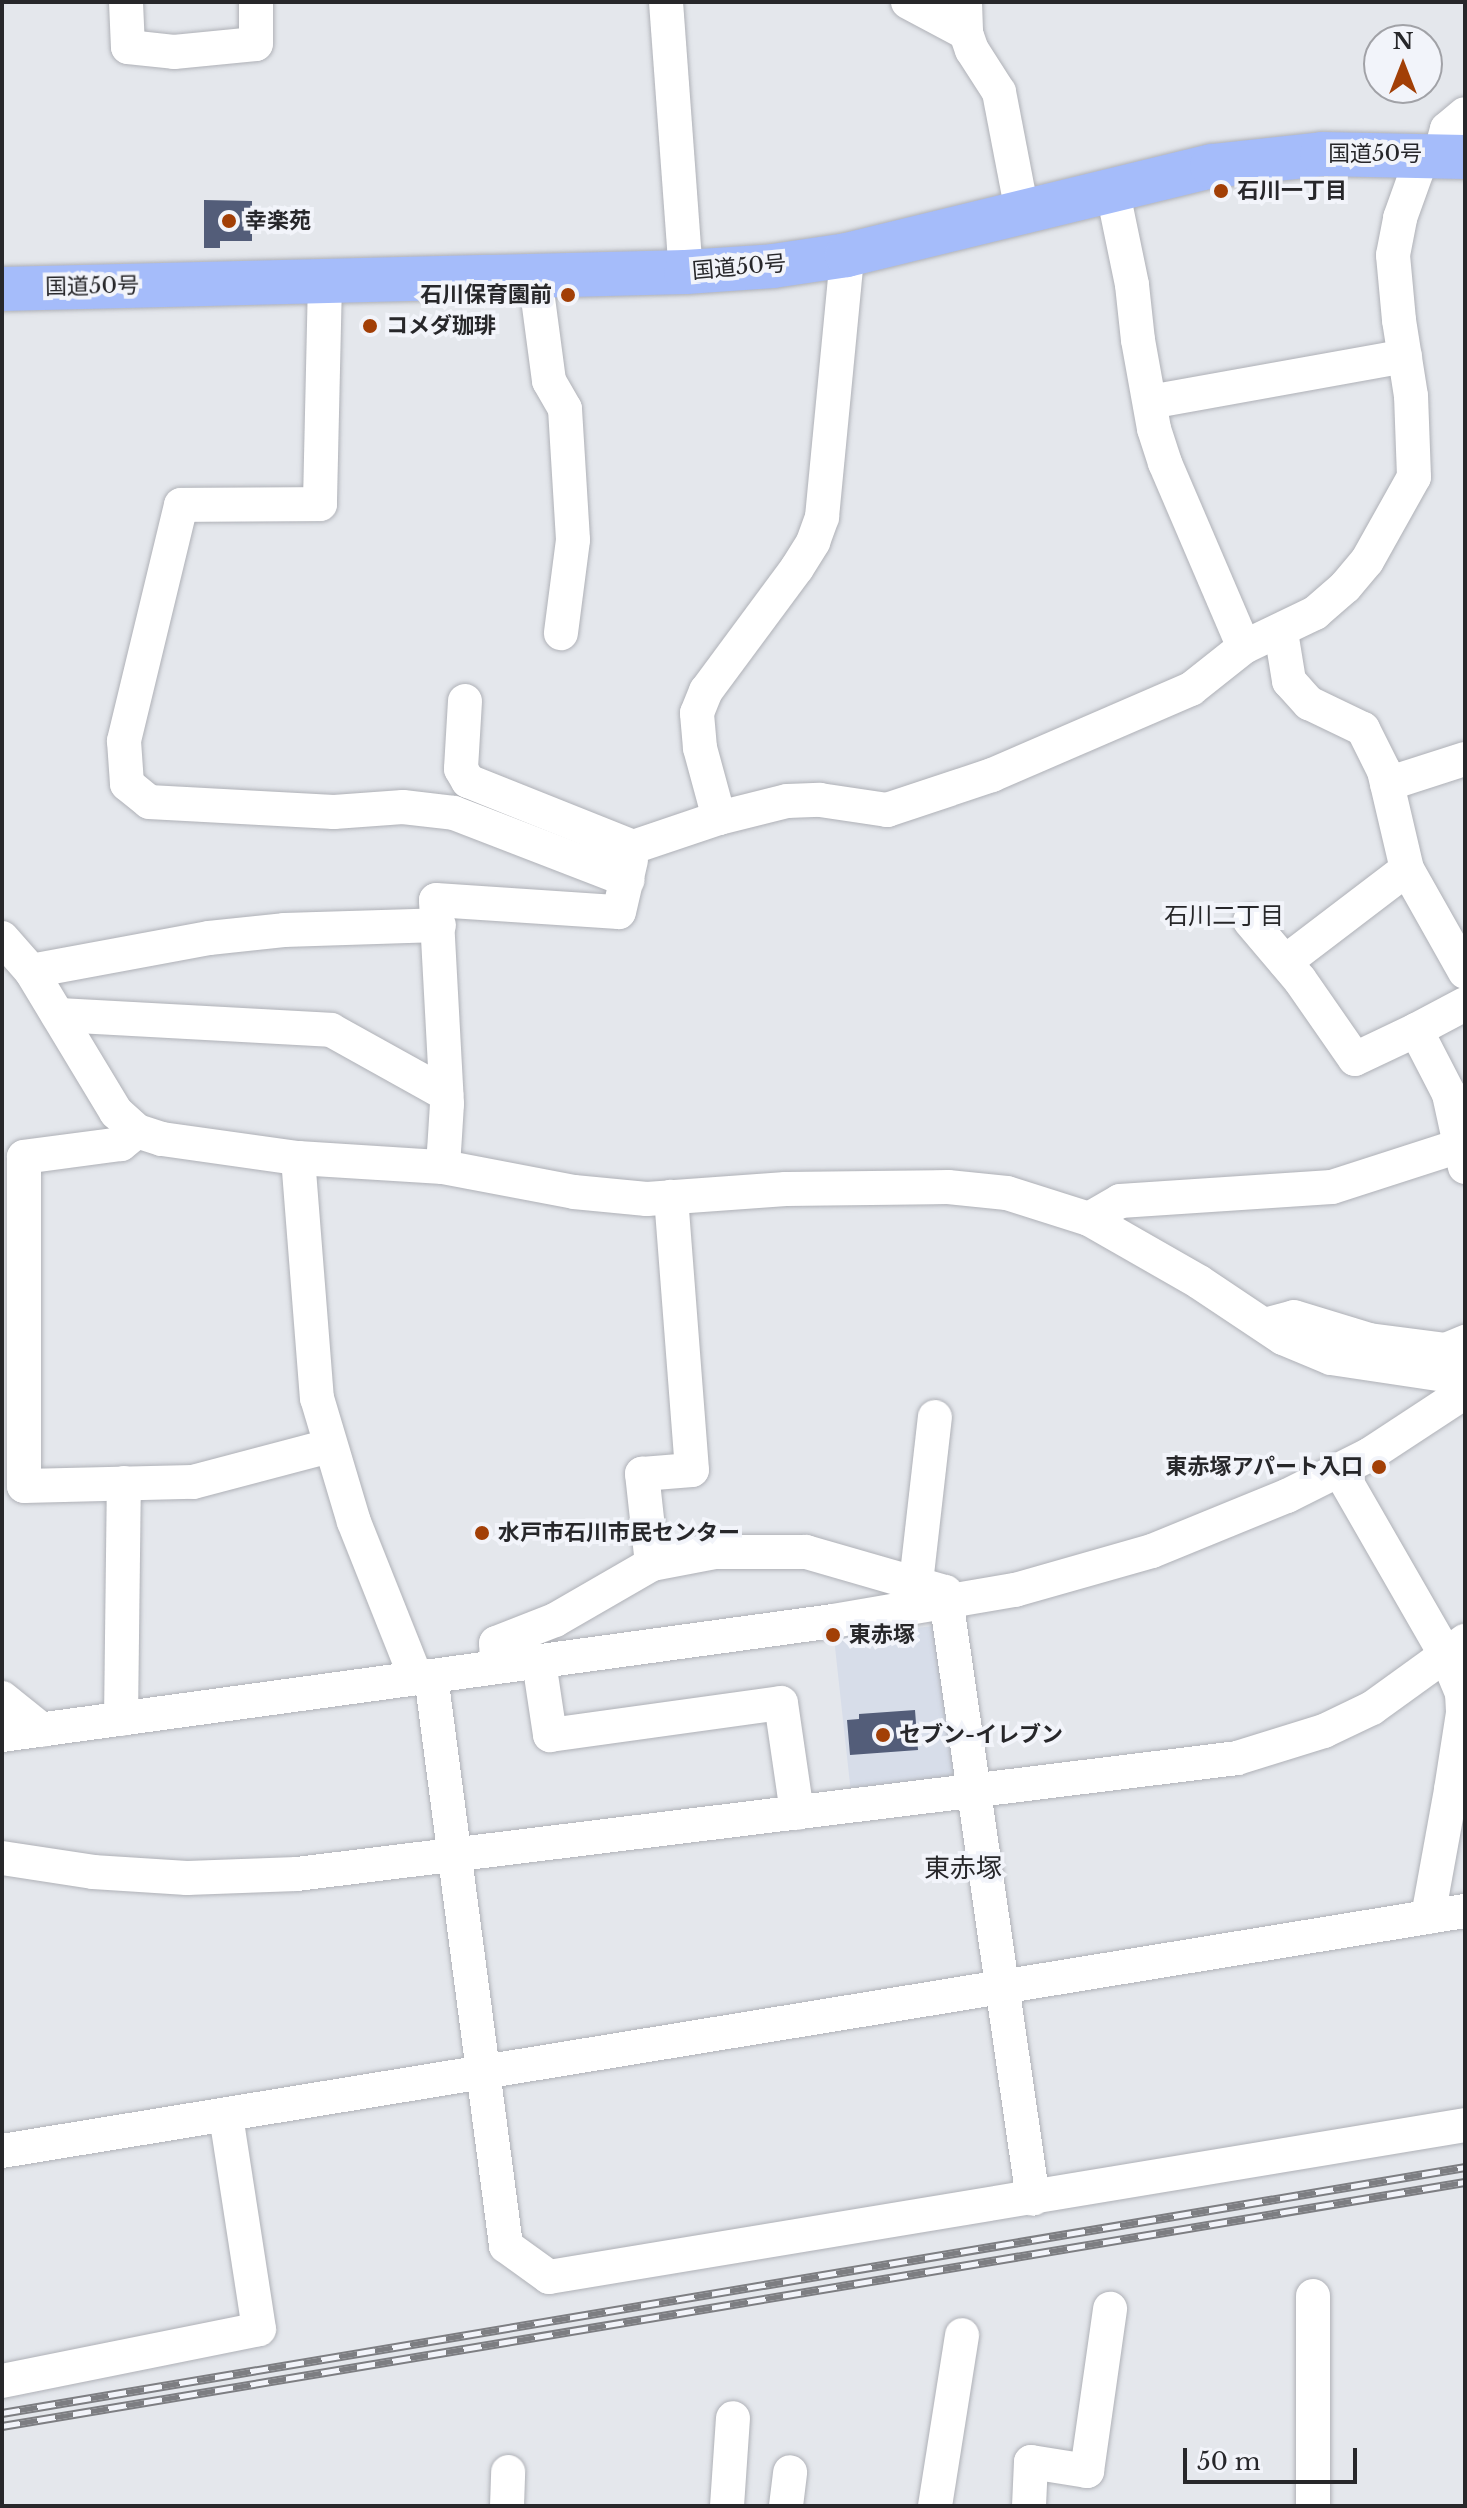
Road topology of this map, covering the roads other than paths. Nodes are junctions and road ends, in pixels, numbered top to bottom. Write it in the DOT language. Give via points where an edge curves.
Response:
graph roads {
  1 [pos="126,2"];
  2 [pos="256,2"];
  3 [pos="666,2"];
  4 [pos="908,2"];
  5 [pos="965,18"];
  6 [pos="1465,114"];
  7 [pos="1442,155"];
  8 [pos="1112,188"];
  9 [pos="1022,212"];
  10 [pos="847,255"];
  11 [pos="686,272"];
  12 [pos="535,276"];
  13 [pos="325,281"];
  14 [pos="2,289"];
  15 [pos="1405,356"];
  16 [pos="1150,402"];
  17 [pos="1281,632"];
  18 [pos="561,633"];
  19 [pos="1244,647"];
  20 [pos="465,701"];
  21 [pos="1465,759"];
  22 [pos="1387,784"];
  23 [pos="719,818"];
  24 [pos="630,864"];
  25 [pos="1407,869"];
  26 [pos="1250,921"];
  27 [pos="439,925"];
  28 [pos="2,938"];
  29 [pos="1285,962"];
  30 [pos="31,971"];
  31 [pos="1465,972"];
  32 [pos="1465,1004"];
  33 [pos="58,1015"];
  34 [pos="1416,1030"];
  35 [pos="446,1094"];
  36 [pos="137,1131"];
  37 [pos="1464,1153"];
  38 [pos="298,1158"];
  39 [pos="443,1167"];
  40 [pos="671,1197"];
  41 [pos="1089,1219"];
  42 [pos="1265,1325"];
  43 [pos="1465,1342"];
  44 [pos="1465,1378"];
  45 [pos="1465,1392"];
  46 [pos="935,1417"];
  47 [pos="329,1446"];
  48 [pos="1340,1471"];
  49 [pos="124,1483"];
  50 [pos="652,1564"];
  51 [pos="916,1583"];
  52 [pos="947,1604"];
  53 [pos="1456,1648"];
  54 [pos="539,1662"];
  55 [pos="497,1667"];
  56 [pos="423,1677"];
  57 [pos="2,1698"];
  58 [pos="121,1719"];
  59 [pos="42,1730"];
  60 [pos="2,1735"];
  61 [pos="973,1792"];
  62 [pos="797,1813"];
  63 [pos="455,1856"];
  64 [pos="2,1858"];
  65 [pos="1465,1911"];
  66 [pos="1428,1917"];
  67 [pos="1003,1987"];
  68 [pos="484,2070"];
  69 [pos="226,2115"];
  70 [pos="1465,2125"];
  71 [pos="2,2151"];
  72 [pos="1033,2199"];
  73 [pos="1313,2296"];
  74 [pos="1110,2309"];
  75 [pos="962,2335"];
  76 [pos="2,2381"];
  77 [pos="733,2418"];
  78 [pos="508,2472"];
  79 [pos="790,2472"];
  80 [pos="507,2506"];
  81 [pos="727,2506"];
  82 [pos="786,2506"];
  83 [pos="935,2506"];
  84 [pos="1029,2506"];
  85 [pos="1313,2506"];
  1 -- 2 [label="street" via="128,47 174,52 256,44"];
  3 -- 11 [label="street"];
  4 -- 5 [label="street"];
  5 -- 9 [label="street" via="972,50 999,92"];
  6 -- 7 [label="street" via="1447,129"];
  7 -- 8 [label="highway, 国道50号" via="1279,156"];
  7 -- 15 [label="street" via="1400,218 1393,255"];
  8 -- 9 [label="highway, 国道50号"];
  8 -- 16 [label="street"];
  9 -- 10 [label="highway, 国道50号"];
  10 -- 11 [label="highway, 国道50号"];
  10 -- 23 [label="street" via="822,517 797,568 706,691 697,713 700,748"];
  11 -- 12 [label="highway, 国道50号"];
  12 -- 13 [label="highway, 国道50号"];
  12 -- 18 [label="street" via="549,381 565,409 573,540"];
  13 -- 14 [label="highway, 国道50号"];
  13 -- 24 [label="street" via="320,504 181,505 124,741 127,784 149,802 334,812 403,807 454,813"];
  15 -- 16 [label="street"];
  15 -- 17 [label="street" via="1414,477 1367,561 1345,587 1315,613"];
  16 -- 19 [label="street" via="1165,463"];
  17 -- 19 [label="street"];
  17 -- 22 [label="street" via="1289,681 1309,703 1363,729"];
  19 -- 23 [label="street" via="1191,689 1087,737 887,810 787,801"];
  20 -- 24 [label="street" via="461,769 468,781"];
  21 -- 22 [label="street"];
  22 -- 25 [label="street"];
  23 -- 24 [label="street"];
  24 -- 27 [label="street" via="619,912 436,900"];
  25 -- 29 [label="street"];
  25 -- 31 [label="street"];
  26 -- 29 [label="street"];
  27 -- 30 [label="street" via="209,938"];
  27 -- 35 [label="street"];
  28 -- 30 [label="street"];
  29 -- 34 [label="street" via="1355,1059"];
  30 -- 33 [label="street"];
  32 -- 34 [label="street"];
  33 -- 35 [label="street" via="331,1030"];
  33 -- 36 [label="street" via="116,1112"];
  34 -- 37 [label="street" via="1449,1094"];
  35 -- 39 [label="street"];
  36 -- 38 [label="street"];
  36 -- 49 [label="street" via="121,1144 24,1157 24,1486"];
  37 -- 41 [label="street" via="1332,1187 1120,1201"];
  38 -- 39 [label="street"];
  38 -- 47 [label="street" via="317,1398"];
  39 -- 40 [label="street" via="574,1192"];
  40 -- 41 [label="street" via="948,1187 1007,1193"];
  40 -- 50 [label="street" via="692,1470 642,1474"];
  41 -- 42 [label="street"];
  42 -- 43 [label="street" via="1294,1317 1369,1340 1446,1350"];
  42 -- 44 [label="street" via="1331,1358"];
  45 -- 48 [label="street"];
  46 -- 51 [label="street"];
  47 -- 49 [label="street" via="193,1482"];
  47 -- 56 [label="street"];
  48 -- 52 [label="street" via="1152,1551 1053,1581"];
  48 -- 53 [label="street"];
  49 -- 58 [label="street"];
  50 -- 51 [label="street" via="715,1552 806,1552"];
  50 -- 55 [label="street" via="555,1620 496,1643"];
  51 -- 52 [label="street" via="945,1592"];
  52 -- 54 [label="street"];
  52 -- 61 [label="street"];
  53 -- 61 [label="street" via="1372,1708 1285,1746 1237,1758"];
  53 -- 66 [label="street" via="1463,1713"];
  54 -- 55 [label="street"];
  54 -- 62 [label="street" via="550,1735 781,1703"];
  55 -- 56 [label="street"];
  56 -- 58 [label="street"];
  56 -- 63 [label="street"];
  57 -- 59 [label="street"];
  58 -- 59 [label="street"];
  59 -- 60 [label="street"];
  61 -- 62 [label="street"];
  61 -- 67 [label="street"];
  62 -- 63 [label="street"];
  63 -- 64 [label="street" via="297,1874 187,1878 93,1872"];
  63 -- 68 [label="street"];
  65 -- 66 [label="street"];
  66 -- 67 [label="street"];
  67 -- 68 [label="street"];
  67 -- 72 [label="street"];
  68 -- 69 [label="street"];
  68 -- 72 [label="street" via="506,2246 549,2277"];
  69 -- 71 [label="street"];
  69 -- 76 [label="street" via="259,2329"];
  70 -- 72 [label="street"];
  73 -- 85 [label="street"];
  74 -- 84 [label="street" via="1087,2471 1031,2462"];
  75 -- 83 [label="street"];
  77 -- 81 [label="street"];
  78 -- 80 [label="street"];
  79 -- 82 [label="street"];
}
